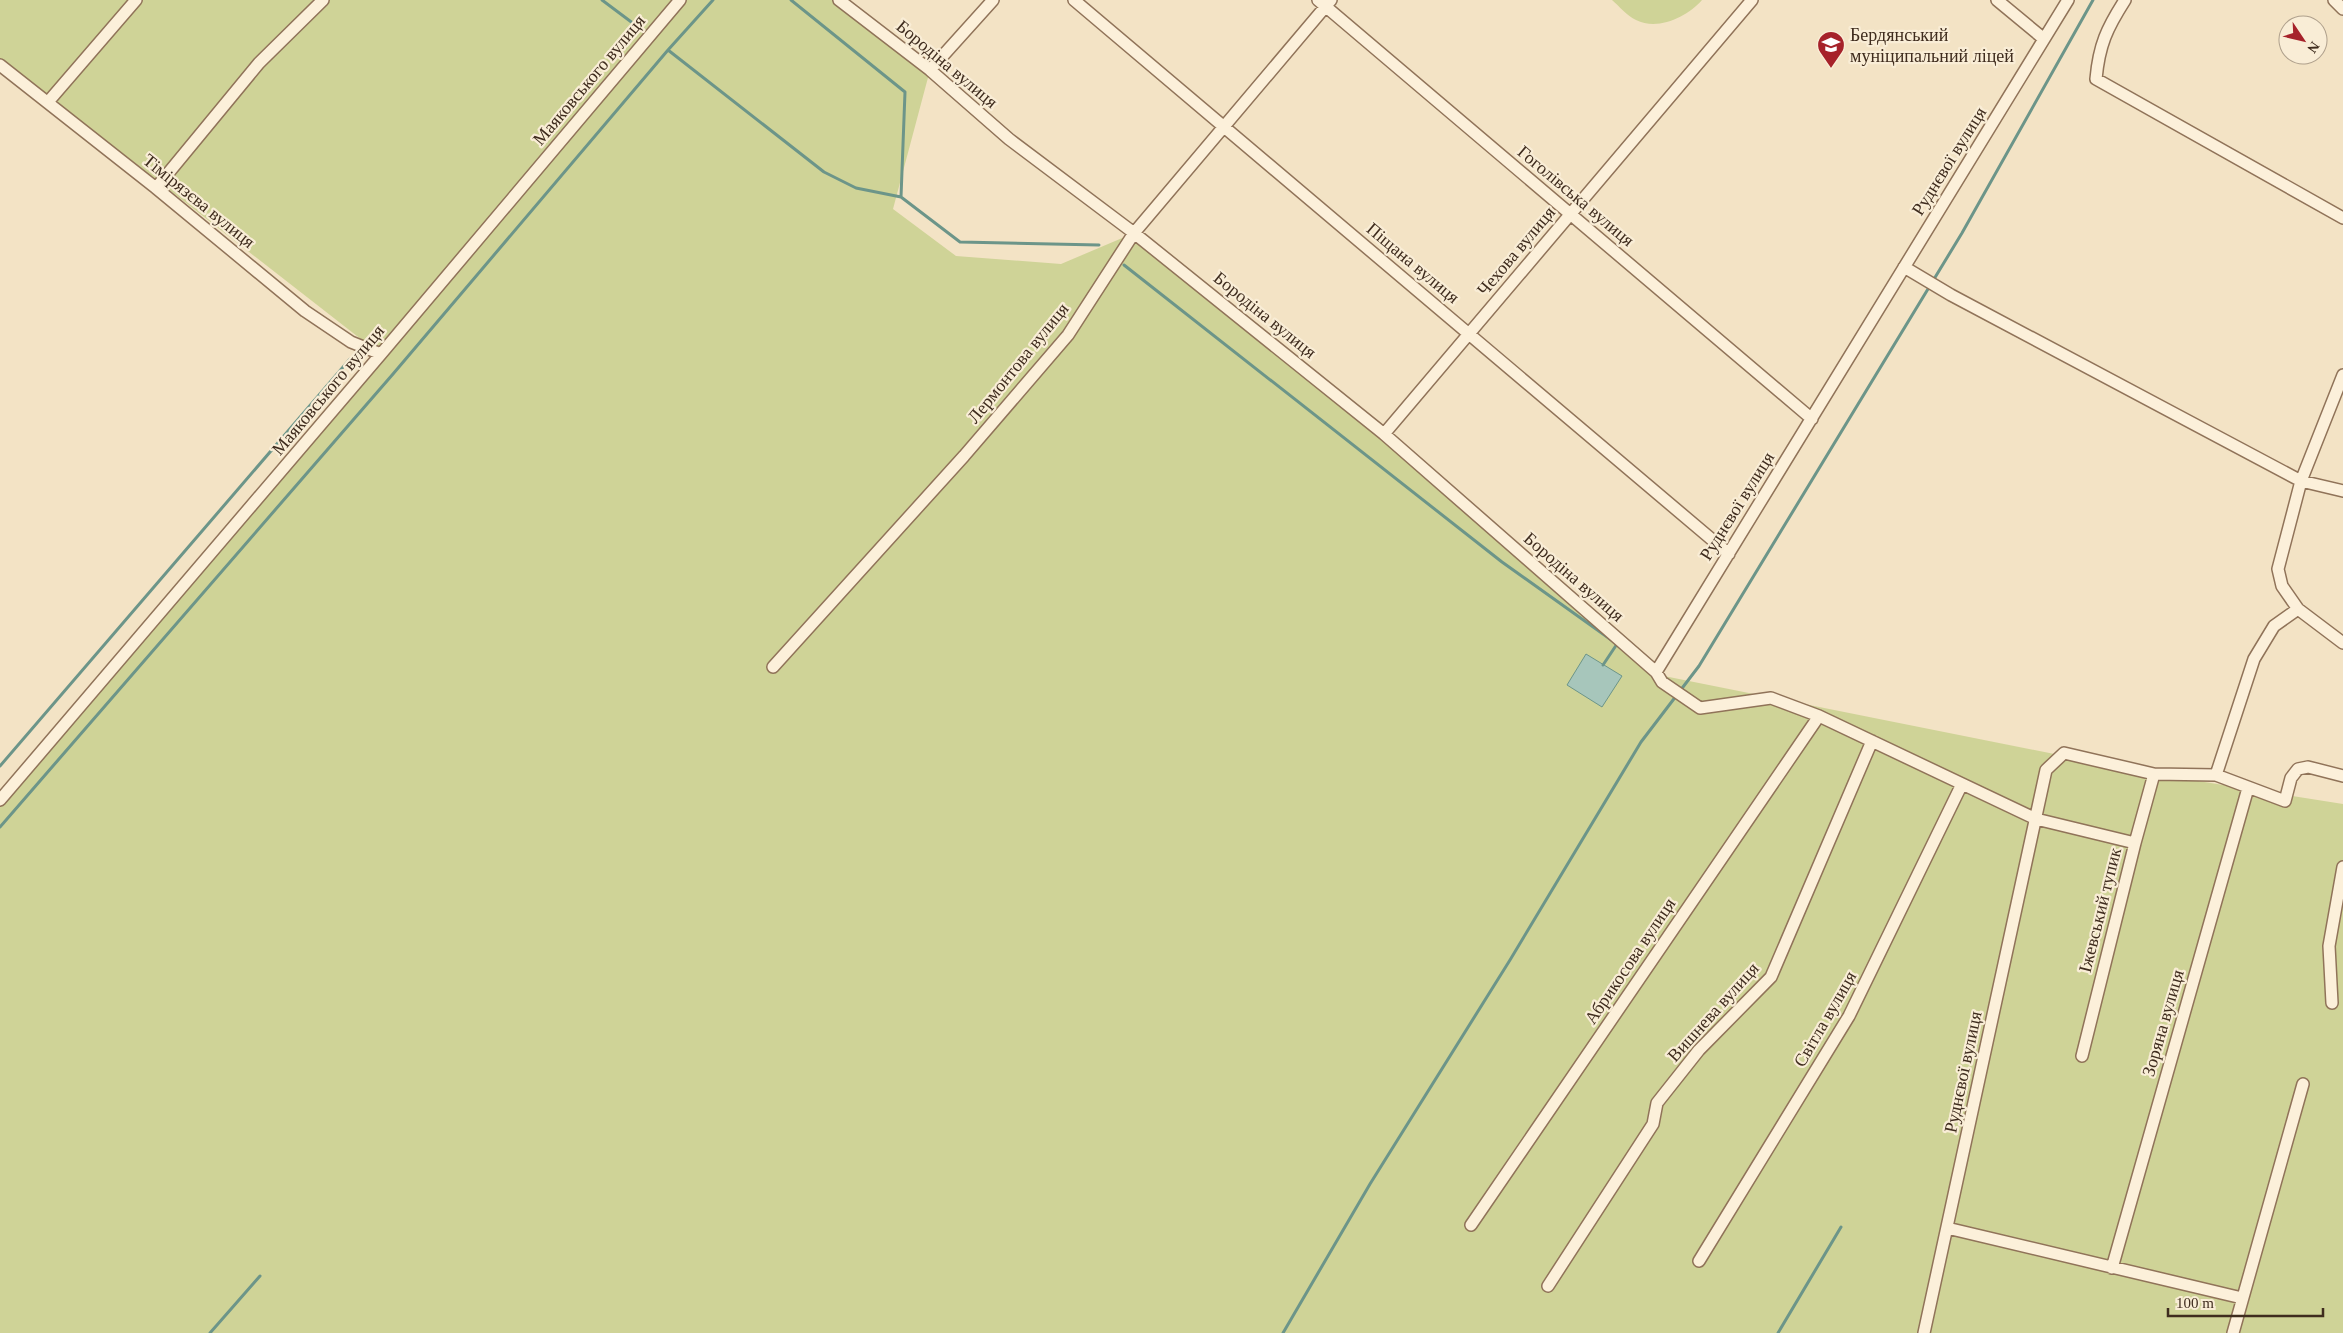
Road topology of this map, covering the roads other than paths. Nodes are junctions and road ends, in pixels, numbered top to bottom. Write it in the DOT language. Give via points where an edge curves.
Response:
graph roads {
  1 [pos="136,0"];
  2 [pos="323,0"];
  3 [pos="680,0"];
  4 [pos="993,0"];
  5 [pos="1074,0"];
  6 [pos="1752,0"];
  7 [pos="1997,0"];
  8 [pos="2068,0"];
  9 [pos="2125,0"];
  10 [pos="2334,0"];
  11 [pos="845,2"];
  12 [pos="1325,2"];
  13 [pos="2343,9"];
  14 [pos="2044,39"];
  15 [pos="0,65"];
  16 [pos="930,70"];
  17 [pos="48,102"];
  18 [pos="1225,126"];
  19 [pos="156,188"];
  20 [pos="1570,214"];
  21 [pos="2343,218"];
  22 [pos="1134,233"];
  23 [pos="1904,267"];
  24 [pos="1469,334"];
  25 [pos="381,354"];
  26 [pos="2343,375"];
  27 [pos="1812,418"];
  28 [pos="1384,434"];
  29 [pos="2301,481"];
  30 [pos="2343,491"];
  31 [pos="1729,554"];
  32 [pos="2298,609"];
  33 [pos="2343,643"];
  34 [pos="773,667"];
  35 [pos="1659,677"];
  36 [pos="1819,716"];
  37 [pos="1872,742"];
  38 [pos="2154,774"];
  39 [pos="2216,775"];
  40 [pos="2343,776"];
  41 [pos="1962,784"];
  42 [pos="2248,788"];
  43 [pos="0,800"];
  44 [pos="2036,819"];
  45 [pos="2135,844"];
  46 [pos="2343,867"];
  47 [pos="2332,1003"];
  48 [pos="2082,1056"];
  49 [pos="2303,1084"];
  50 [pos="1471,1225"];
  51 [pos="1947,1228"];
  52 [pos="1698,1261"];
  53 [pos="2112,1268"];
  54 [pos="1548,1286"];
  55 [pos="2242,1298"];
  56 [pos="1924,1333"];
  57 [pos="2233,1333"];
  1 -- 17 [label="street"];
  2 -- 19 [label="street" via="259,63"];
  3 -- 25 [label="street, Маяковського вулиця"];
  4 -- 16 [label="street"];
  5 -- 18 [label="street, Піщана вулиця"];
  6 -- 20 [label="street, Чехова вулиця"];
  7 -- 14 [label="street"];
  8 -- 14 [label="street, Руднєвої вулиця"];
  9 -- 21 [label="street" via="2106,31 2098,52 2096,79"];
  10 -- 13 [label="street"];
  11 -- 16 [label="street, Бородіна вулиця"];
  12 -- 18 [label="street, Лермонтова вулиця"];
  12 -- 20 [label="street, Гоголівська вулиця"];
  14 -- 23 [label="street, Руднєвої вулиця"];
  15 -- 17 [label="street, Тімірязєва вулиця"];
  16 -- 22 [label="street, Бородіна вулиця" via="1009,139"];
  17 -- 19 [label="street, Тімірязєва вулиця"];
  18 -- 22 [label="street, Лермонтова вулиця"];
  18 -- 24 [label="street, Піщана вулиця"];
  19 -- 25 [label="street, Тімірязєва вулиця" via="305,311 351,342"];
  20 -- 24 [label="street, Чехова вулиця"];
  20 -- 27 [label="street, Гоголівська вулиця"];
  22 -- 28 [label="street, Бородіна вулиця"];
  22 -- 34 [label="street, Лермонтова вулиця" via="1068,335 964,456"];
  23 -- 27 [label="street, Руднєвої вулиця"];
  23 -- 29 [label="street"];
  24 -- 28 [label="street, Чехова вулиця"];
  24 -- 31 [label="street, Піщана вулиця"];
  25 -- 43 [label="street, Маяковського вулиця"];
  26 -- 29 [label="street"];
  27 -- 31 [label="street, Руднєвої вулиця"];
  28 -- 35 [label="street, Бородіна вулиця"];
  29 -- 30 [label="street"];
  29 -- 32 [label="street" via="2278,569 2282,586"];
  31 -- 35 [label="street, Руднєвої вулиця"];
  32 -- 33 [label="street"];
  32 -- 39 [label="street" via="2274,626 2254,658"];
  35 -- 36 [label="street" via="1700,708 1771,698"];
  36 -- 37 [label="street"];
  36 -- 50 [label="street, Абрикосова вулиця"];
  37 -- 41 [label="street"];
  37 -- 54 [label="street, Вишнева вулиця" via="1771,978 1699,1050 1657,1103 1653,1124"];
  38 -- 39 [label="street, Руднєвої вулиця"];
  38 -- 44 [label="street, Руднєвої вулиця" via="2064,753 2046,770"];
  38 -- 45 [label="street, Іжевський тупик"];
  39 -- 42 [label="street, Руднєвої вулиця"];
  40 -- 42 [label="street, Руднєвої вулиця" via="2308,766 2298,769 2291,778 2286,801"];
  41 -- 44 [label="street"];
  41 -- 52 [label="street, Світла вулиця" via="1850,1016"];
  42 -- 53 [label="street, Зоряна вулиця"];
  44 -- 45 [label="street"];
  44 -- 51 [label="street, Руднєвої вулиця"];
  45 -- 48 [label="street, Іжевський тупик"];
  46 -- 47 [label="street" via="2329,946"];
  49 -- 55 [label="street"];
  51 -- 53 [label="street"];
  51 -- 56 [label="street, Руднєвої вулиця"];
  53 -- 55 [label="street"];
  55 -- 57 [label="street"];
}
